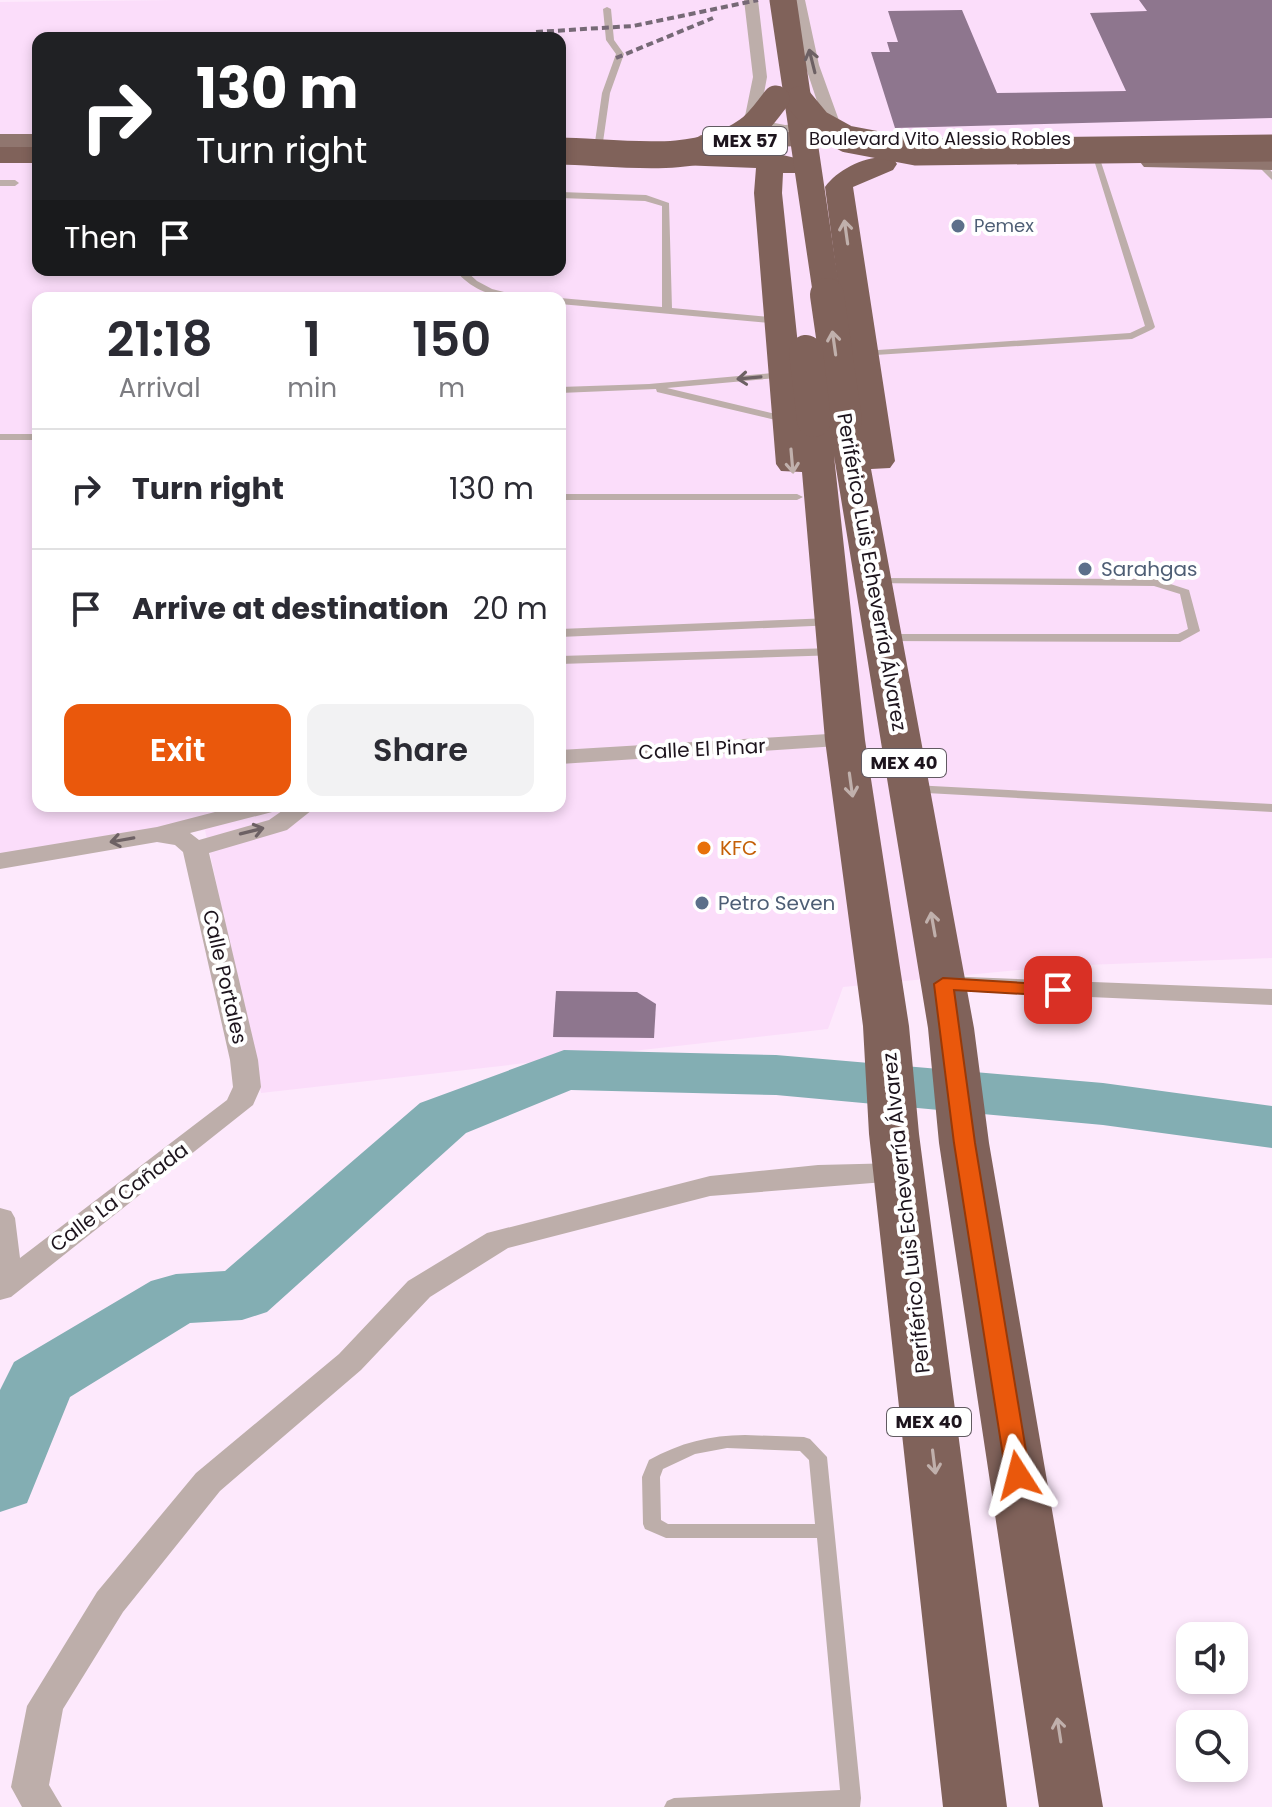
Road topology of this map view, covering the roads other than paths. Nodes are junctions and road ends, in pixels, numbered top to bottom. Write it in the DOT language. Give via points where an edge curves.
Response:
graph roads {
  1 [pos="751,0"];
  2 [pos="762,0"];
  3 [pos="783,0"];
  4 [pos="798,0"];
  5 [pos="607,9"];
  6 [pos="788,99"];
  7 [pos="751,123"];
  8 [pos="832,129"];
  9 [pos="1272,139"];
  10 [pos="566,141"];
  11 [pos="599,142"];
  12 [pos="691,143"];
  13 [pos="0,145"];
  14 [pos="32,145"];
  15 [pos="884,147"];
  16 [pos="566,151"];
  17 [pos="934,152"];
  18 [pos="0,155"];
  19 [pos="32,155"];
  20 [pos="566,158"];
  21 [pos="770,160"];
  22 [pos="1097,162"];
  23 [pos="1269,162"];
  24 [pos="32,164"];
  25 [pos="566,164"];
  26 [pos="8,172"];
  27 [pos="0,183"];
  28 [pos="839,187"];
  29 [pos="768,193"];
  30 [pos="566,195"];
  31 [pos="465,276"];
  32 [pos="491,292"];
  33 [pos="566,302"];
  34 [pos="667,311"];
  35 [pos="780,321"];
  36 [pos="863,354"];
  37 [pos="784,375"];
  38 [pos="649,387"];
  39 [pos="566,390"];
  40 [pos="816,420"];
  41 [pos="0,437"];
  42 [pos="32,437"];
  43 [pos="566,497"];
  44 [pos="797,497"];
  45 [pos="859,498"];
  46 [pos="828,540"];
  47 [pos="873,581"];
  48 [pos="566,633"];
  49 [pos="837,637"];
  50 [pos="883,637"];
  51 [pos="566,660"];
  52 [pos="845,740"];
  53 [pos="566,757"];
  54 [pos="909,789"];
  55 [pos="1272,808"];
  56 [pos="243,812"];
  57 [pos="296,812"];
  58 [pos="157,834"];
  59 [pos="195,849"];
  60 [pos="0,861"];
  61 [pos="1272,997"];
  62 [pos="947,1006"];
  63 [pos="239,1105"];
  64 [pos="897,1153"];
  65 [pos="0,1218"];
  66 [pos="3,1286"];
  67 [pos="826,1531"];
  68 [pos="851,1803"];
  69 [pos="43,1807"];
  70 [pos="674,1807"];
  71 [pos="975,1807"];
  72 [pos="1071,1807"];
  1 -- 7 [label="street" via="760,77"];
  2 -- 6 [label="highway, Periférico Luis Echeverría Álvarez / MEX 40"];
  3 -- 6 [label="highway, Periférico Luis Echeverría Álvarez / MEX 40, bridge"];
  8 -- 4 [label="street, one-way"];
  5 -- 11 [label="lane" via="610,40 620,54 606,93"];
  6 -- 16 [label="highway, bridge" via="727,142 701,148"];
  6 -- 23 [label="highway, bridge" via="847,139 916,152"];
  6 -- 40 [label="highway, Periférico Luis Echeverría Álvarez / MEX 40, bridge"];
  7 -- 8 [label="street" via="771,129"];
  7 -- 12 [label="street" via="725,137"];
  8 -- 12 [label="main road, Boulevard Vito Alessio Robles / MEX 57"];
  8 -- 15 [label="main road, Boulevard Vito Alessio Robles / MEX 57"];
  8 -- 21 [label="main road"];
  9 -- 17 [label="main road, Boulevard Vito Alessio Robles"];
  10 -- 11 [label="main road, Boulevard Vito Alessio Robles / MEX 57"];
  11 -- 12 [label="main road, Boulevard Vito Alessio Robles / MEX 57"];
  13 -- 14 [label="highway"];
  15 -- 17 [label="main road, Boulevard Vito Alessio Robles / MEX 57"];
  15 -- 21 [label="highway"];
  15 -- 28 [label="highway"];
  17 -- 22 [label="main road, Boulevard Vito Alessio Robles"];
  18 -- 19 [label="highway"];
  20 -- 21 [label="highway"];
  21 -- 25 [label="main road, MEX 57"];
  21 -- 28 [label="highway" via="812,172"];
  21 -- 29 [label="highway"];
  22 -- 23 [label="main road, Boulevard Vito Alessio Robles"];
  22 -- 36 [label="lane" via="1150,327 1147,331"];
  24 -- 26 [label="main road"];
  26 -- 27 [label="lane"];
  28 -- 29 [label="highway" via="791,184"];
  36 -- 28 [label="highway, one-way"];
  29 -- 35 [label="highway"];
  30 -- 34 [label="lane" via="646,198 666,205"];
  31 -- 32 [label="lane"];
  33 -- 34 [label="lane"];
  34 -- 35 [label="lane"];
  35 -- 37 [label="highway"];
  36 -- 45 [label="highway" via="878,466"];
  37 -- 38 [label="lane, one-way"];
  37 -- 40 [label="highway"];
  38 -- 39 [label="lane"];
  38 -- 40 [label="lane"];
  40 -- 44 [label="highway, one-way"];
  40 -- 45 [label="highway, Periférico Luis Echeverría Álvarez / MEX 40"];
  40 -- 46 [label="highway, Periférico Luis Echeverría Álvarez / MEX 40"];
  41 -- 42 [label="lane"];
  43 -- 44 [label="lane"];
  44 -- 46 [label="highway"];
  45 -- 47 [label="highway, Periférico Luis Echeverría Álvarez / MEX 40"];
  46 -- 49 [label="highway, Periférico Luis Echeverría Álvarez / MEX 40"];
  47 -- 50 [label="highway, Periférico Luis Echeverría Álvarez / MEX 40"];
  47 -- 50 [label="lane" via="1165,584 1185,592 1194,631 1180,638"];
  48 -- 49 [label="lane"];
  49 -- 51 [label="lane"];
  49 -- 52 [label="highway, Periférico Luis Echeverría Álvarez / MEX 40"];
  50 -- 54 [label="highway, Periférico Luis Echeverría Álvarez / MEX 40"];
  52 -- 53 [label="street, Calle El Pinar"];
  52 -- 64 [label="highway, Periférico Luis Echeverría Álvarez / MEX 40, one-way" via="886,1026"];
  54 -- 55 [label="lane"];
  62 -- 54 [label="highway, Periférico Luis Echeverría Álvarez / MEX 40, one-way"];
  56 -- 58 [label="street"];
  59 -- 57 [label="street, one-way" via="278,825"];
  58 -- 59 [label="street" via="183,839"];
  58 -- 60 [label="street, one-way"];
  59 -- 63 [label="street, Calle Portales" via="244,1060 247,1087"];
  61 -- 62 [label="street"];
  72 -- 62 [label="highway, Periférico Luis Echeverría Álvarez / MEX 40, one-way" via="964,1143"];
  63 -- 66 [label="street, Calle La Cañada"];
  64 -- 69 [label="street" via="818,1175 710,1186 498,1240 419,1289 350,1362 208,1482 110,1602 45,1706 30,1787"];
  64 -- 71 [label="highway, Periférico Luis Echeverría Álvarez / MEX 40, one-way"];
  65 -- 66 [label="street"];
  67 -- 67 [label="lane" via="818,1457 804,1444 708,1442 655,1465 652,1524 666,1531"];
  67 -- 68 [label="lane"];
  68 -- 70 [label="lane"];
}
